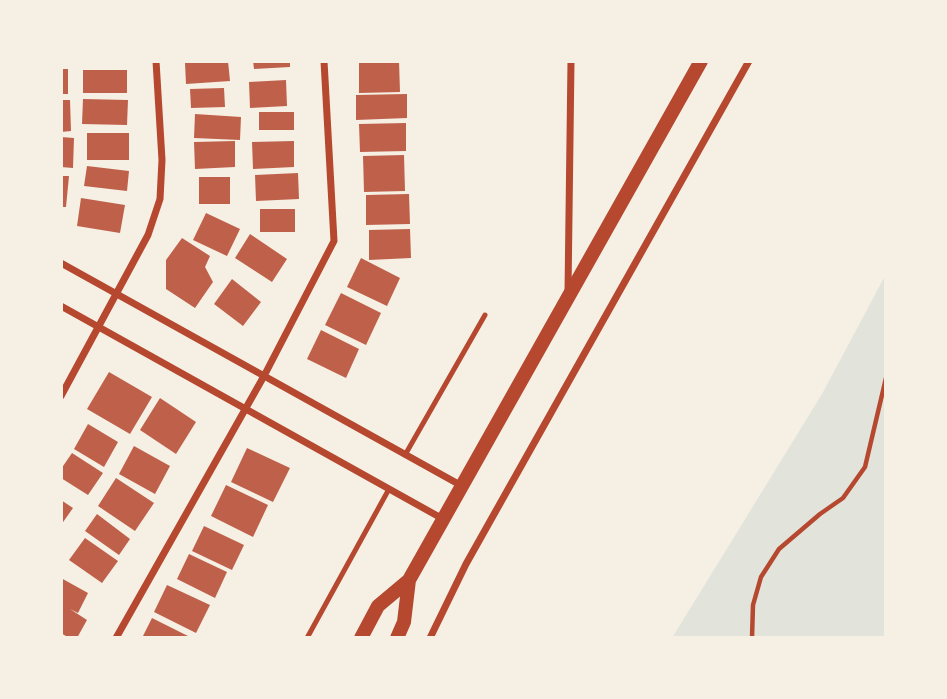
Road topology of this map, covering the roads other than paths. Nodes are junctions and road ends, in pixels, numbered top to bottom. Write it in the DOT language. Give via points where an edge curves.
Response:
graph roads {
  1 [pos="156,61"];
  2 [pos="324,61"];
  3 [pos="571,61"];
  4 [pos="701,61"];
  5 [pos="749,61"];
  6 [pos="61,263"];
  7 [pos="117,294"];
  8 [pos="568,296"];
  9 [pos="61,306"];
  10 [pos="485,315"];
  11 [pos="100,328"];
  12 [pos="264,376"];
  13 [pos="61,396"];
  14 [pos="246,409"];
  15 [pos="405,454"];
  16 [pos="462,486"];
  17 [pos="389,489"];
  18 [pos="443,519"];
  19 [pos="409,580"];
  20 [pos="116,638"];
  21 [pos="307,638"];
  22 [pos="361,638"];
  23 [pos="397,638"];
  24 [pos="430,638"];
  1 -- 7 [label="street" via="160,199 148,235"];
  2 -- 12 [label="street" via="334,241"];
  3 -- 8 [label="street"];
  4 -- 8 [label="main road"];
  5 -- 24 [label="street" via="466,564"];
  6 -- 7 [label="street"];
  7 -- 11 [label="street"];
  7 -- 12 [label="street"];
  8 -- 16 [label="main road"];
  9 -- 11 [label="street"];
  10 -- 15 [label="lane"];
  11 -- 13 [label="street"];
  11 -- 14 [label="street"];
  12 -- 14 [label="street"];
  12 -- 15 [label="street"];
  14 -- 17 [label="street"];
  14 -- 20 [label="street"];
  15 -- 16 [label="street"];
  16 -- 18 [label="main road"];
  17 -- 18 [label="street"];
  17 -- 21 [label="lane"];
  18 -- 19 [label="main road"];
  19 -- 22 [label="main road" via="378,606"];
  19 -- 23 [label="main road" via="404,622"];
}
